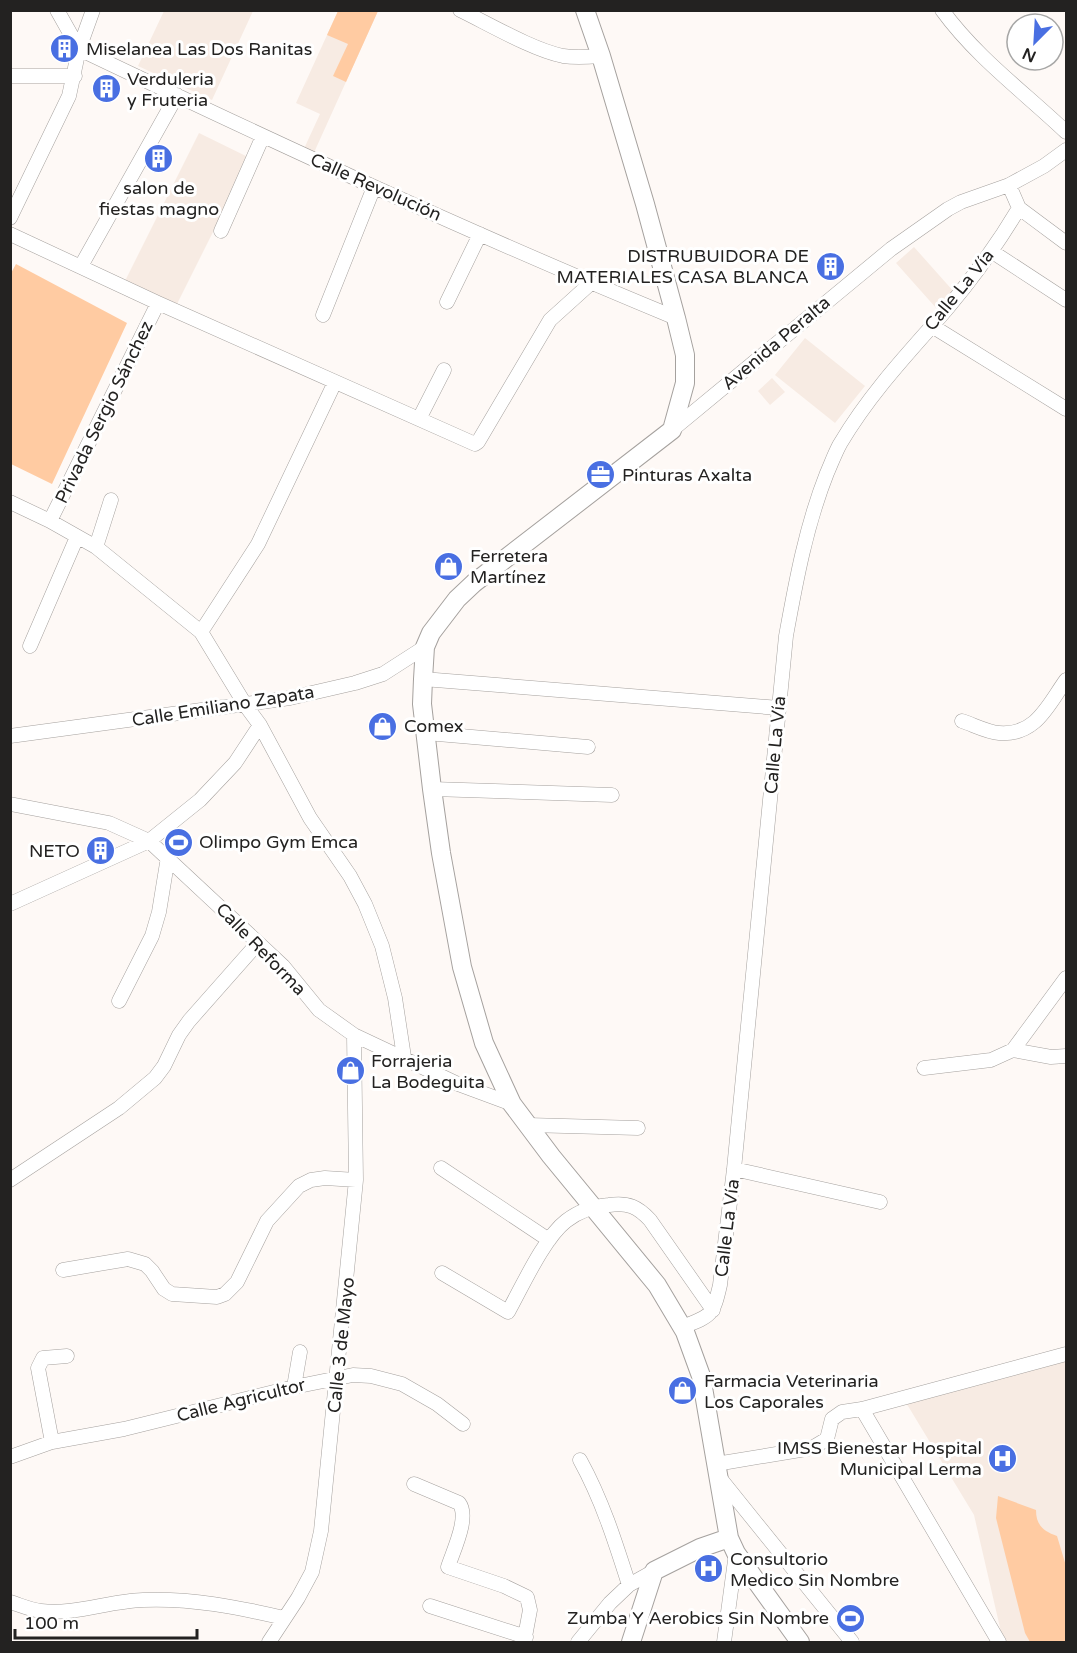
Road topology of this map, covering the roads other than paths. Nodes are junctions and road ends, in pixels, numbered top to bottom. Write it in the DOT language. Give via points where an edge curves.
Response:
graph roads {
  1 [pos="57,10"];
  2 [pos="93,10"];
  3 [pos="460,10"];
  4 [pos="585,10"];
  5 [pos="942,10"];
  6 [pos="80,49"];
  7 [pos="601,56"];
  8 [pos="10,76"];
  9 [pos="75,76"];
  10 [pos="177,95"];
  11 [pos="1066,132"];
  12 [pos="262,135"];
  13 [pos="1066,150"];
  14 [pos="1010,185"];
  15 [pos="374,187"];
  16 [pos="1018,208"];
  17 [pos="10,218"];
  18 [pos="221,231"];
  19 [pos="10,234"];
  20 [pos="480,234"];
  21 [pos="1066,243"];
  22 [pos="991,251"];
  23 [pos="81,266"];
  24 [pos="591,283"];
  25 [pos="1066,300"];
  26 [pos="447,302"];
  27 [pos="158,303"];
  28 [pos="323,315"];
  29 [pos="676,318"];
  30 [pos="932,326"];
  31 [pos="444,370"];
  32 [pos="334,382"];
  33 [pos="1066,409"];
  34 [pos="419,419"];
  35 [pos="672,430"];
  36 [pos="111,500"];
  37 [pos="10,502"];
  38 [pos="50,521"];
  39 [pos="77,537"];
  40 [pos="96,547"];
  41 [pos="201,632"];
  42 [pos="30,646"];
  43 [pos="425,647"];
  44 [pos="423,679"];
  45 [pos="1066,680"];
  46 [pos="246,706"];
  47 [pos="779,708"];
  48 [pos="962,721"];
  49 [pos="260,725"];
  50 [pos="426,733"];
  51 [pos="10,736"];
  52 [pos="588,747"];
  53 [pos="432,789"];
  54 [pos="612,795"];
  55 [pos="10,804"];
  56 [pos="149,841"];
  57 [pos="168,857"];
  58 [pos="10,904"];
  59 [pos="258,943"];
  60 [pos="1066,978"];
  61 [pos="119,1001"];
  62 [pos="354,1035"];
  63 [pos="1013,1050"];
  64 [pos="1066,1056"];
  65 [pos="404,1057"];
  66 [pos="924,1068"];
  67 [pos="512,1104"];
  68 [pos="528,1125"];
  69 [pos="638,1128"];
  70 [pos="441,1168"];
  71 [pos="734,1169"];
  72 [pos="10,1180"];
  73 [pos="356,1180"];
  74 [pos="880,1202"];
  75 [pos="594,1206"];
  76 [pos="549,1240"];
  77 [pos="63,1270"];
  78 [pos="442,1273"];
  79 [pos="713,1310"];
  80 [pos="682,1327"];
  81 [pos="300,1352"];
  82 [pos="1066,1354"];
  83 [pos="67,1356"];
  84 [pos="338,1377"];
  85 [pos="294,1387"];
  86 [pos="862,1409"];
  87 [pos="463,1424"];
  88 [pos="52,1442"];
  89 [pos="10,1457"];
  90 [pos="580,1460"];
  91 [pos="717,1470"];
  92 [pos="414,1484"];
  93 [pos="733,1546"];
  94 [pos="654,1571"];
  95 [pos="629,1585"];
  96 [pos="10,1602"];
  97 [pos="430,1606"];
  98 [pos="285,1618"];
  99 [pos="525,1640"];
  100 [pos="269,1642"];
  101 [pos="578,1642"];
  102 [pos="631,1642"];
  103 [pos="724,1642"];
  104 [pos="800,1642"];
  105 [pos="852,1642"];
  106 [pos="999,1642"];
  1 -- 6 [label="street"];
  2 -- 6 [label="street"];
  3 -- 7 [label="street" via="563,56"];
  4 -- 7 [label="main road"];
  5 -- 11 [label="street" via="1001,75"];
  6 -- 9 [label="street"];
  6 -- 10 [label="street, Calle Revolución"];
  7 -- 29 [label="main road"];
  8 -- 9 [label="street"];
  9 -- 17 [label="street"];
  10 -- 12 [label="street, Calle Revolución"];
  10 -- 23 [label="street"];
  12 -- 15 [label="street, Calle Revolución"];
  12 -- 18 [label="street"];
  13 -- 14 [label="street, Avenida Peralta"];
  14 -- 16 [label="street"];
  14 -- 35 [label="street, Avenida Peralta" via="948,209 891,249"];
  15 -- 20 [label="street, Calle Revolución"];
  15 -- 28 [label="street"];
  16 -- 21 [label="street"];
  16 -- 22 [label="street, Calle La Vía"];
  19 -- 23 [label="street"];
  20 -- 24 [label="street, Calle Revolución"];
  20 -- 26 [label="street"];
  22 -- 25 [label="street"];
  22 -- 30 [label="street, Calle La Vía"];
  23 -- 27 [label="street"];
  24 -- 29 [label="street, Calle Revolución"];
  24 -- 34 [label="street" via="550,320 477,444"];
  27 -- 32 [label="street"];
  27 -- 38 [label="street, Privada Sergio Sánchez"];
  29 -- 35 [label="main road" via="686,377"];
  30 -- 33 [label="street"];
  30 -- 47 [label="street, Calle La Vía" via="867,402 839,446 824,482 801,556 786,636"];
  31 -- 34 [label="street"];
  32 -- 34 [label="street"];
  32 -- 41 [label="street" via="258,544"];
  35 -- 43 [label="main road" via="474,583 442,617"];
  36 -- 40 [label="street"];
  37 -- 38 [label="street"];
  38 -- 39 [label="street"];
  39 -- 40 [label="street"];
  39 -- 42 [label="street"];
  40 -- 41 [label="street"];
  41 -- 46 [label="street"];
  43 -- 44 [label="main road"];
  43 -- 46 [label="street, Calle Emiliano Zapata" via="383,674"];
  44 -- 47 [label="street"];
  44 -- 50 [label="main road"];
  45 -- 48 [label="street" via="1042,714 1021,732 999,733"];
  46 -- 49 [label="street"];
  46 -- 51 [label="street, Calle Emiliano Zapata"];
  47 -- 71 [label="street, Calle La Vía"];
  49 -- 56 [label="street" via="235,763 200,800"];
  49 -- 65 [label="street" via="310,818 365,904 382,946"];
  50 -- 52 [label="street"];
  50 -- 53 [label="main road"];
  53 -- 54 [label="street"];
  53 -- 67 [label="main road" via="462,967 484,1043"];
  55 -- 56 [label="street, Calle Reforma" via="109,823"];
  56 -- 57 [label="street, Calle Reforma"];
  56 -- 58 [label="street"];
  57 -- 59 [label="street, Calle Reforma"];
  57 -- 61 [label="street" via="152,936"];
  59 -- 62 [label="street, Calle Reforma" via="283,966 319,1010"];
  59 -- 72 [label="street" via="189,1021 155,1078 119,1108"];
  60 -- 63 [label="street"];
  62 -- 65 [label="street, Calle Reforma"];
  62 -- 73 [label="street, Calle 3 de Mayo"];
  63 -- 64 [label="street"];
  63 -- 66 [label="street" via="991,1060"];
  65 -- 67 [label="street, Calle Reforma" via="458,1084"];
  67 -- 68 [label="main road"];
  68 -- 69 [label="street"];
  68 -- 75 [label="main road"];
  70 -- 76 [label="street"];
  71 -- 74 [label="street"];
  71 -- 79 [label="street, Calle La Vía" via="720,1285"];
  73 -- 77 [label="street" via="325,1178 299,1186 267,1221 237,1282 217,1297 172,1294 145,1264 128,1258"];
  73 -- 84 [label="street, Calle 3 de Mayo"];
  75 -- 76 [label="street" via="565,1222"];
  75 -- 79 [label="street" via="618,1204 639,1209"];
  75 -- 80 [label="main road" via="657,1285"];
  76 -- 78 [label="street" via="508,1312"];
  79 -- 80 [label="street"];
  80 -- 91 [label="main road" via="701,1376"];
  81 -- 85 [label="street"];
  82 -- 86 [label="street"];
  83 -- 88 [label="street" via="43,1358 38,1368"];
  84 -- 85 [label="street, Calle Agricultor"];
  84 -- 87 [label="street, Calle Agricultor" via="371,1376 402,1384"];
  84 -- 98 [label="street, Calle 3 de Mayo" via="321,1532 312,1572"];
  85 -- 88 [label="street, Calle Agricultor" via="124,1429"];
  86 -- 91 [label="street" via="842,1412 832,1419 827,1439 812,1448"];
  86 -- 106 [label="street"];
  88 -- 89 [label="street, Calle Agricultor"];
  90 -- 95 [label="street" via="607,1517"];
  91 -- 93 [label="main road"];
  91 -- 105 [label="street"];
  92 -- 99 [label="street" via="463,1508 463,1521 448,1567 527,1597 530,1610"];
  93 -- 94 [label="main road" via="700,1548"];
  93 -- 103 [label="street"];
  93 -- 104 [label="main road"];
  94 -- 95 [label="street"];
  94 -- 102 [label="main road"];
  95 -- 101 [label="street"];
  96 -- 98 [label="street" via="41,1611 66,1611 139,1600 181,1599"];
  97 -- 99 [label="street"];
  98 -- 100 [label="street, Calle 3 de Mayo"];
}
